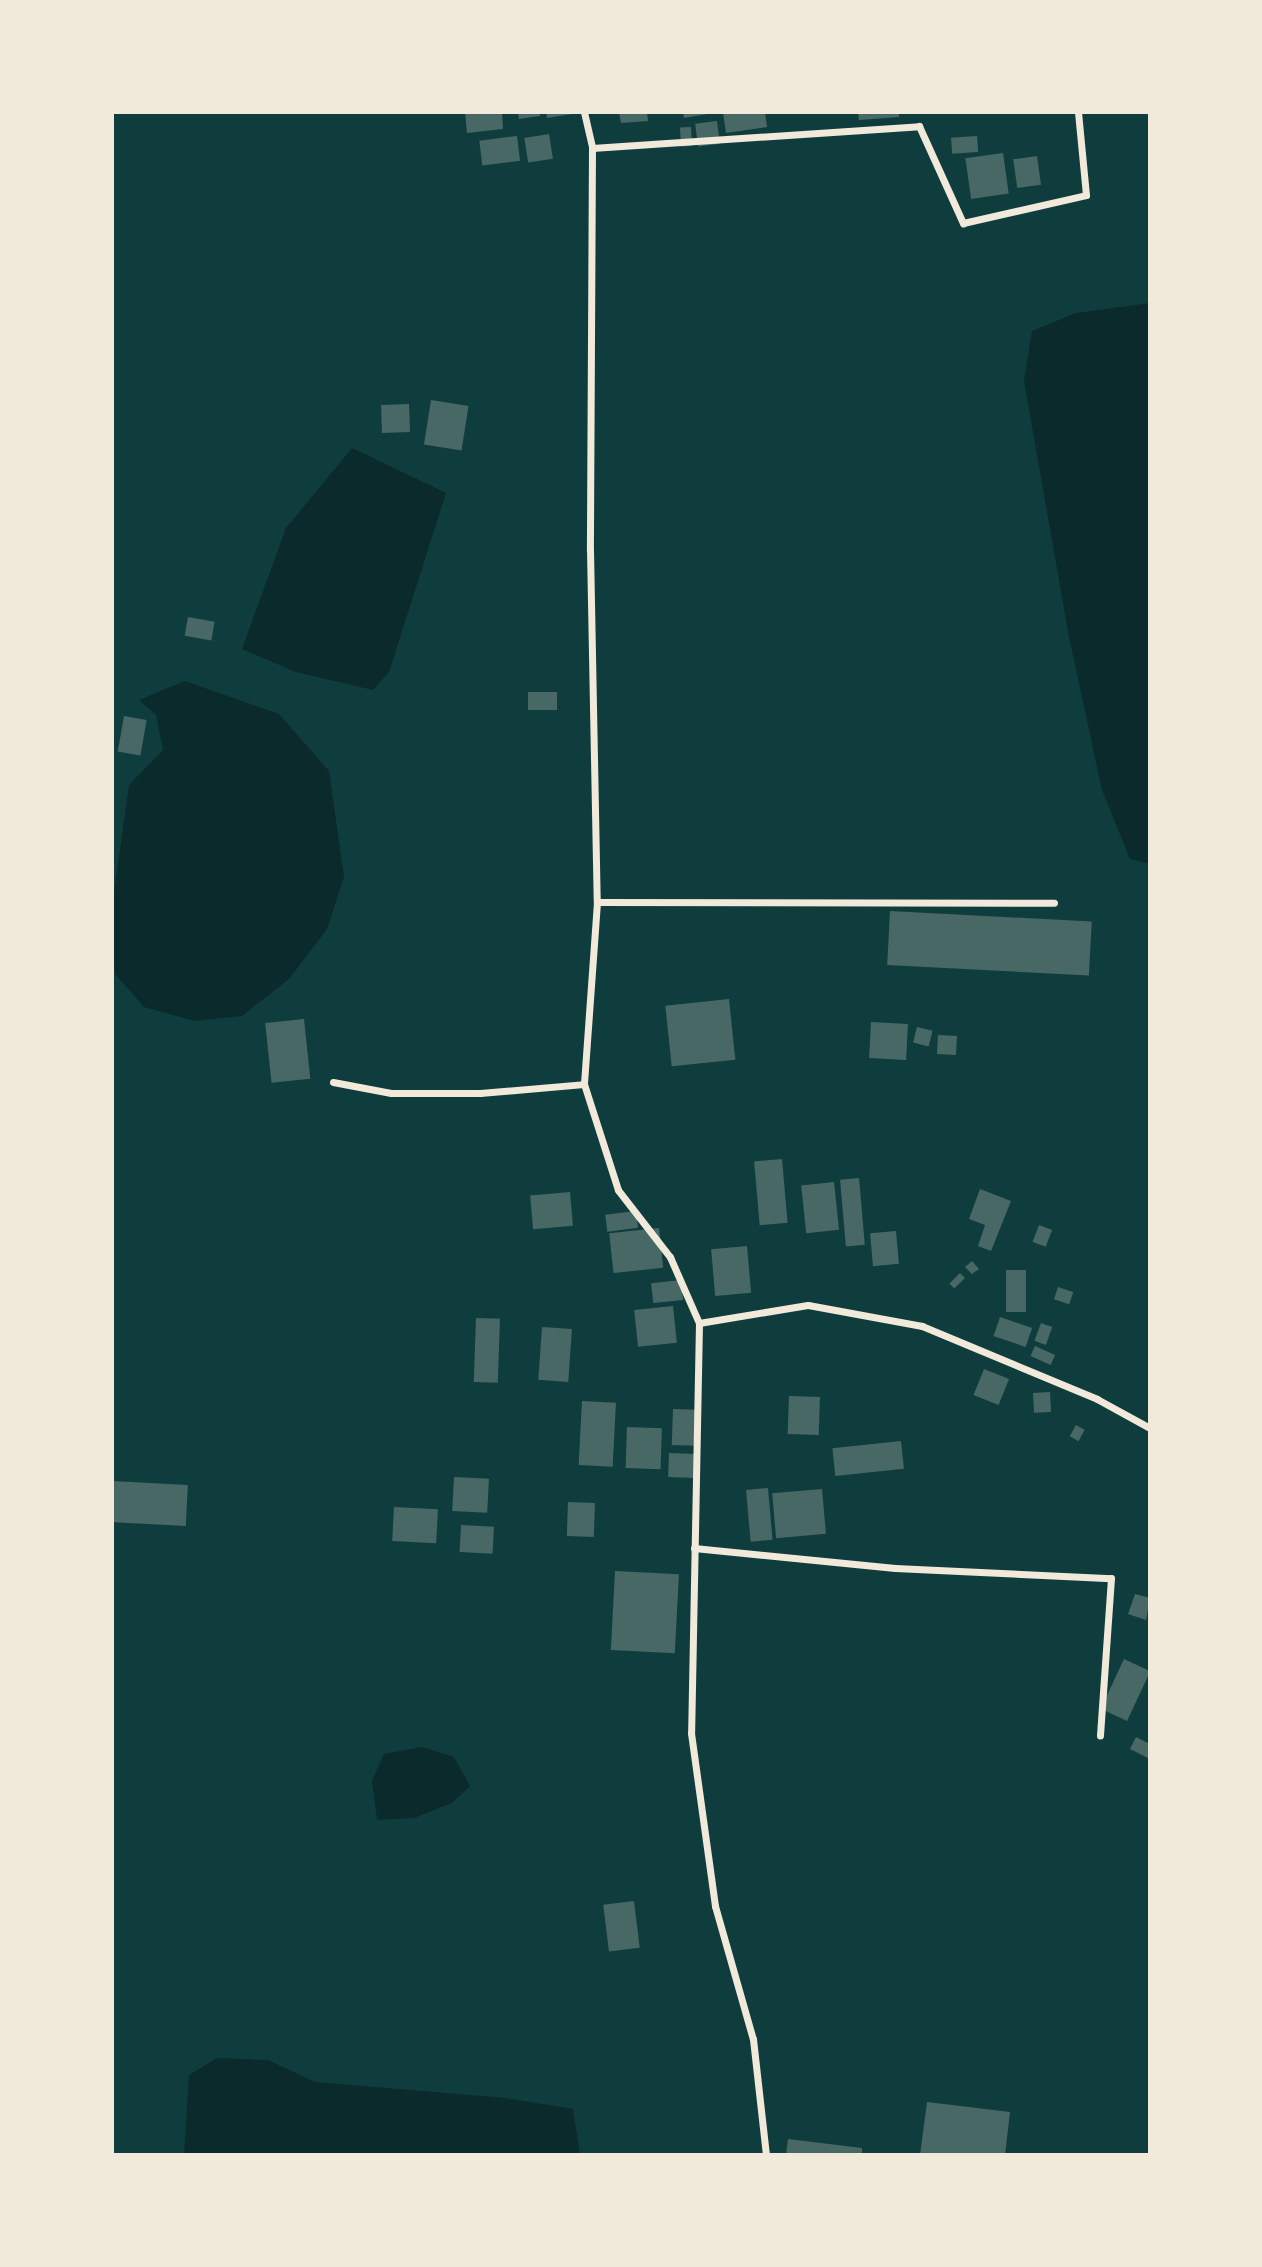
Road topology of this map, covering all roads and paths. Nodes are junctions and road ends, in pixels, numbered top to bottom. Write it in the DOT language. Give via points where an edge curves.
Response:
graph roads {
  1 [pos="584,112"];
  2 [pos="1077,112"];
  3 [pos="592,148"];
  4 [pos="597,902"];
  5 [pos="1054,903"];
  6 [pos="333,1082"];
  7 [pos="584,1084"];
  8 [pos="699,1323"];
  9 [pos="1150,1428"];
  10 [pos="694,1548"];
  11 [pos="1100,1735"];
  12 [pos="766,2155"];
  1 -- 3 [label="street"];
  2 -- 3 [label="street" via="1086,195 963,223 919,126"];
  3 -- 4 [label="street" via="590,550"];
  4 -- 5 [label="street"];
  4 -- 7 [label="street"];
  6 -- 7 [label="street" via="391,1093 480,1093"];
  7 -- 8 [label="street" via="618,1190 670,1257"];
  8 -- 9 [label="street" via="808,1305 922,1326 1097,1399"];
  8 -- 10 [label="street"];
  10 -- 11 [label="street" via="895,1568 1111,1578"];
  10 -- 12 [label="street" via="691,1733 715,1906 753,2039"];
}
